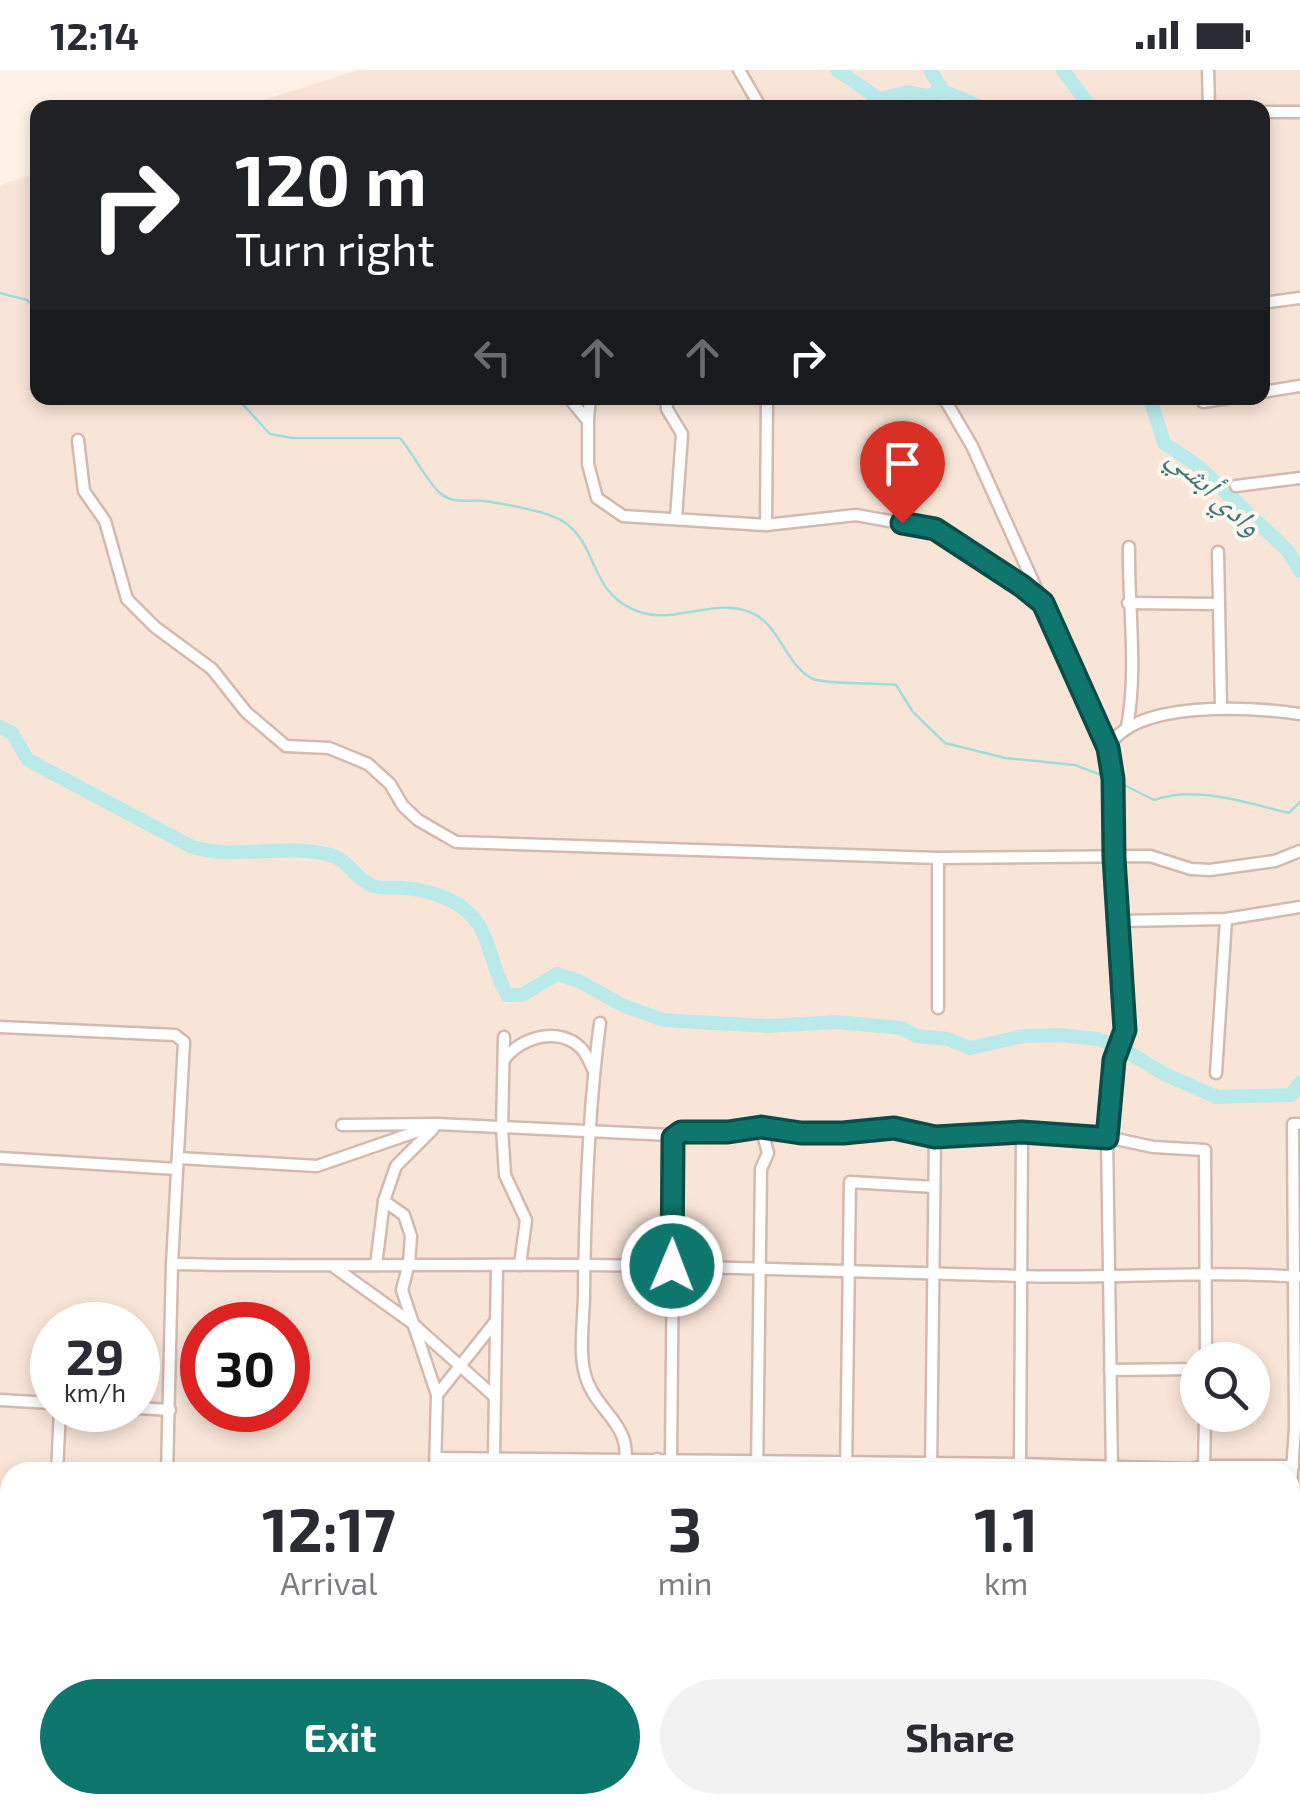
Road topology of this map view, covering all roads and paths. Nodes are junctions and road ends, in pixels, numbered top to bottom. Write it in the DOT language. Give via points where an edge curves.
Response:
graph roads {
  1 [pos="738,70"];
  2 [pos="1208,70"];
  3 [pos="756,100"];
  4 [pos="1209,100"];
  5 [pos="1270,112"];
  6 [pos="1300,112"];
  7 [pos="1300,298"];
  8 [pos="1270,302"];
  9 [pos="1300,386"];
  10 [pos="1270,391"];
  11 [pos="575,405"];
  12 [pos="589,405"];
  13 [pos="666,405"];
  14 [pos="767,405"];
  15 [pos="948,405"];
  16 [pos="588,421"];
  17 [pos="78,440"];
  18 [pos="1300,478"];
  19 [pos="1236,486"];
  20 [pos="676,518"];
  21 [pos="766,524"];
  22 [pos="1129,547"];
  23 [pos="1218,552"];
  24 [pos="1043,603"];
  25 [pos="1128,603"];
  26 [pos="1218,604"];
  27 [pos="1221,708"];
  28 [pos="1300,714"];
  29 [pos="1127,728"];
  30 [pos="1108,748"];
  31 [pos="1300,851"];
  32 [pos="938,858"];
  33 [pos="1114,858"];
  34 [pos="1300,907"];
  35 [pos="1226,919"];
  36 [pos="1120,920"];
  37 [pos="938,1008"];
  38 [pos="600,1023"];
  39 [pos="0,1027"];
  40 [pos="504,1037"];
  41 [pos="503,1060"];
  42 [pos="594,1070"];
  43 [pos="1216,1073"];
  44 [pos="437,1124"];
  45 [pos="1300,1124"];
  46 [pos="342,1125"];
  47 [pos="761,1127"];
  48 [pos="502,1128"];
  49 [pos="591,1129"];
  50 [pos="1022,1132"];
  51 [pos="935,1137"];
  52 [pos="673,1138"];
  53 [pos="1107,1138"];
  54 [pos="0,1158"];
  55 [pos="177,1164"];
  56 [pos="934,1187"];
  57 [pos="384,1201"];
  58 [pos="409,1263"];
  59 [pos="172,1264"];
  60 [pos="376,1264"];
  61 [pos="520,1265"];
  62 [pos="584,1265"];
  63 [pos="498,1266"];
  64 [pos="672,1266"];
  65 [pos="334,1267"];
  66 [pos="761,1269"];
  67 [pos="848,1269"];
  68 [pos="932,1271"];
  69 [pos="1205,1275"];
  70 [pos="1020,1276"];
  71 [pos="1108,1276"];
  72 [pos="1296,1276"];
  73 [pos="495,1322"];
  74 [pos="412,1323"];
  75 [pos="1206,1342"];
  76 [pos="459,1368"];
  77 [pos="1180,1369"];
  78 [pos="1110,1370"];
  79 [pos="437,1395"];
  80 [pos="494,1397"];
  81 [pos="0,1400"];
  82 [pos="30,1402"];
  83 [pos="160,1409"];
  84 [pos="170,1410"];
  85 [pos="59,1432"];
  86 [pos="1205,1432"];
  87 [pos="494,1456"];
  88 [pos="628,1457"];
  89 [pos="438,1458"];
  90 [pos="657,1458"];
  91 [pos="671,1459"];
  92 [pos="57,1462"];
  93 [pos="168,1462"];
  94 [pos="437,1462"];
  95 [pos="627,1462"];
  96 [pos="652,1462"];
  97 [pos="703,1462"];
  98 [pos="757,1462"];
  99 [pos="846,1462"];
  100 [pos="931,1462"];
  101 [pos="1020,1462"];
  102 [pos="1112,1462"];
  103 [pos="1204,1462"];
  104 [pos="1293,1462"];
  1 -- 3 [label="street"];
  2 -- 4 [label="street"];
  5 -- 6 [label="street"];
  7 -- 8 [label="street"];
  9 -- 10 [label="street"];
  11 -- 16 [label="street"];
  12 -- 16 [label="street"];
  13 -- 20 [label="street" via="682,434"];
  14 -- 21 [label="street"];
  15 -- 24 [label="street"];
  16 -- 20 [label="street" via="588,464 598,498 622,516"];
  17 -- 32 [label="street" via="84,491 105,521 128,598 155,628 212,670 286,746 329,748 368,764 436,833 456,842"];
  18 -- 19 [label="street"];
  20 -- 21 [label="street"];
  21 -- 24 [label="street" via="856,515 935,529"];
  22 -- 25 [label="street"];
  23 -- 26 [label="street"];
  24 -- 30 [label="street"];
  25 -- 26 [label="street"];
  25 -- 29 [label="street" via="1133,687"];
  26 -- 27 [label="street"];
  27 -- 28 [label="street"];
  27 -- 29 [label="street" via="1144,719"];
  29 -- 30 [label="street"];
  30 -- 33 [label="street"];
  31 -- 33 [label="street" via="1210,870 1150,856"];
  32 -- 33 [label="street"];
  32 -- 37 [label="street"];
  33 -- 36 [label="street"];
  34 -- 35 [label="street"];
  35 -- 36 [label="street"];
  35 -- 43 [label="street"];
  36 -- 53 [label="street" via="1125,1030 1114,1060"];
  38 -- 42 [label="street"];
  39 -- 55 [label="street" via="181,1038"];
  40 -- 41 [label="street"];
  41 -- 42 [label="street" via="540,1036 562,1038 581,1048"];
  41 -- 48 [label="street"];
  42 -- 49 [label="street"];
  44 -- 46 [label="street"];
  44 -- 48 [label="street"];
  44 -- 55 [label="street" via="318,1166"];
  44 -- 57 [label="street" via="396,1166"];
  45 -- 72 [label="street" via="1293,1124"];
  47 -- 51 [label="street" via="829,1133 894,1128"];
  47 -- 52 [label="street"];
  47 -- 66 [label="street" via="768,1152 761,1169"];
  48 -- 49 [label="street"];
  48 -- 61 [label="street" via="505,1175 526,1220"];
  49 -- 52 [label="street"];
  49 -- 62 [label="street"];
  50 -- 51 [label="street"];
  50 -- 53 [label="street"];
  50 -- 70 [label="street"];
  51 -- 56 [label="street"];
  52 -- 64 [label="street"];
  53 -- 69 [label="street" via="1205,1150"];
  53 -- 71 [label="street"];
  54 -- 55 [label="street"];
  55 -- 59 [label="street"];
  56 -- 67 [label="street" via="850,1182"];
  56 -- 68 [label="street"];
  57 -- 58 [label="street" via="404,1214"];
  57 -- 60 [label="street"];
  58 -- 60 [label="street"];
  58 -- 63 [label="street"];
  58 -- 74 [label="street" via="402,1290"];
  59 -- 65 [label="street"];
  59 -- 84 [label="street"];
  60 -- 65 [label="street"];
  61 -- 62 [label="street"];
  61 -- 63 [label="street"];
  62 -- 64 [label="street"];
  62 -- 88 [label="street" via="584,1370 602,1408 622,1428"];
  63 -- 73 [label="street"];
  64 -- 66 [label="street"];
  64 -- 91 [label="street"];
  65 -- 74 [label="street"];
  66 -- 67 [label="street"];
  66 -- 98 [label="street"];
  67 -- 68 [label="street"];
  67 -- 99 [label="street"];
  68 -- 70 [label="street"];
  68 -- 100 [label="street"];
  69 -- 71 [label="street"];
  69 -- 72 [label="street"];
  69 -- 75 [label="street"];
  70 -- 71 [label="street"];
  70 -- 101 [label="street"];
  71 -- 78 [label="street"];
  72 -- 104 [label="street"];
  73 -- 76 [label="street"];
  73 -- 80 [label="street"];
  74 -- 76 [label="street"];
  74 -- 79 [label="street"];
  76 -- 79 [label="street"];
  76 -- 80 [label="street"];
  77 -- 78 [label="street"];
  78 -- 102 [label="street"];
  79 -- 89 [label="street"];
  80 -- 87 [label="street"];
  81 -- 82 [label="street"];
  83 -- 84 [label="street"];
  84 -- 93 [label="street"];
  85 -- 92 [label="street"];
  86 -- 103 [label="street"];
  87 -- 88 [label="street"];
  87 -- 89 [label="street"];
  88 -- 90 [label="street"];
  88 -- 95 [label="street"];
  89 -- 94 [label="street"];
  90 -- 91 [label="street"];
  90 -- 96 [label="street"];
  91 -- 97 [label="street"];
}
